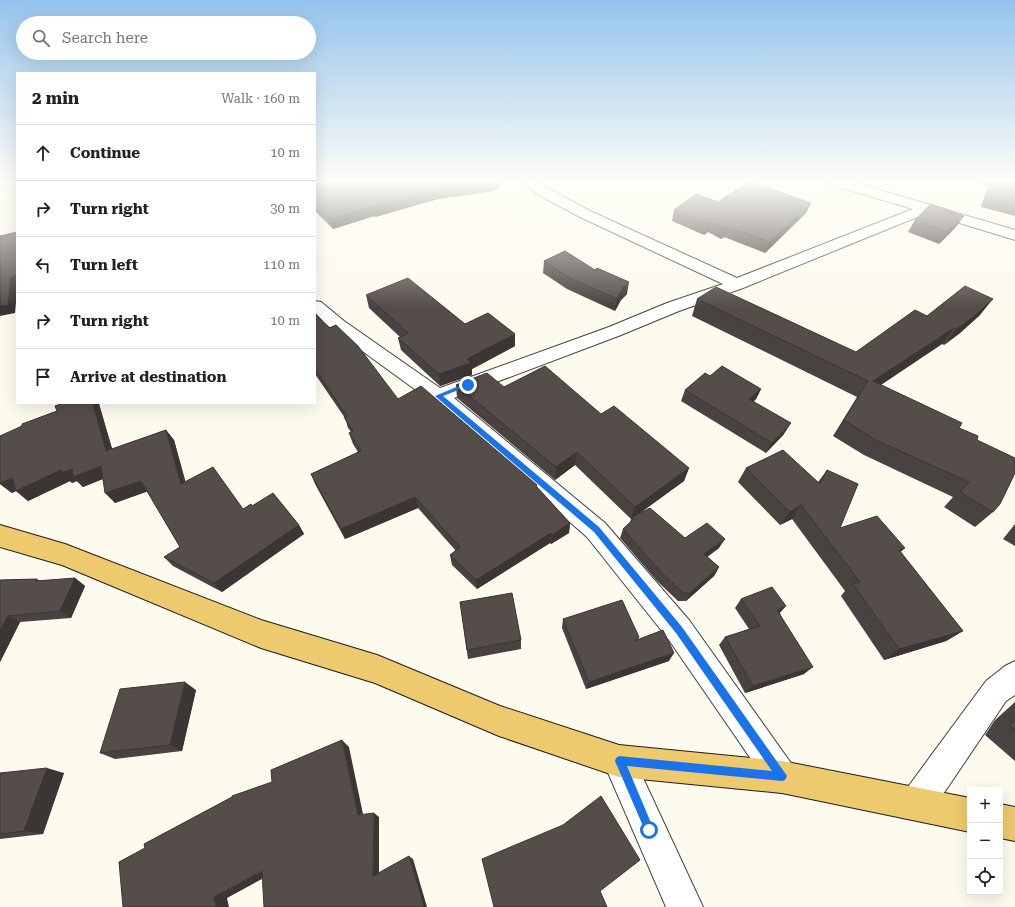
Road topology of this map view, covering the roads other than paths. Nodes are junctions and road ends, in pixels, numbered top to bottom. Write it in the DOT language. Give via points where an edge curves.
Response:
graph roads {
  1 [pos="603,222"];
  2 [pos="892,222"];
  3 [pos="972,222"];
  4 [pos="1015,235"];
  5 [pos="737,284"];
  6 [pos="316,307"];
  7 [pos="438,396"];
  8 [pos="0,536"];
  9 [pos="1015,676"];
  10 [pos="619,761"];
  11 [pos="782,776"];
  12 [pos="917,803"];
  13 [pos="967,814"];
  14 [pos="1003,822"];
  15 [pos="1015,824"];
  16 [pos="685,907"];
  1 -- 5 [label="street"];
  2 -- 5 [label="street"];
  3 -- 4 [label="street"];
  5 -- 7 [label="street"];
  6 -- 7 [label="street"];
  7 -- 11 [label="street" via="596,530 679,630"];
  8 -- 10 [label="main road" via="65,555 261,634 377,668 499,721"];
  9 -- 12 [label="street" via="996,691"];
  10 -- 11 [label="main road"];
  10 -- 16 [label="street"];
  11 -- 12 [label="main road"];
  12 -- 13 [label="main road"];
  14 -- 15 [label="main road"];
}
